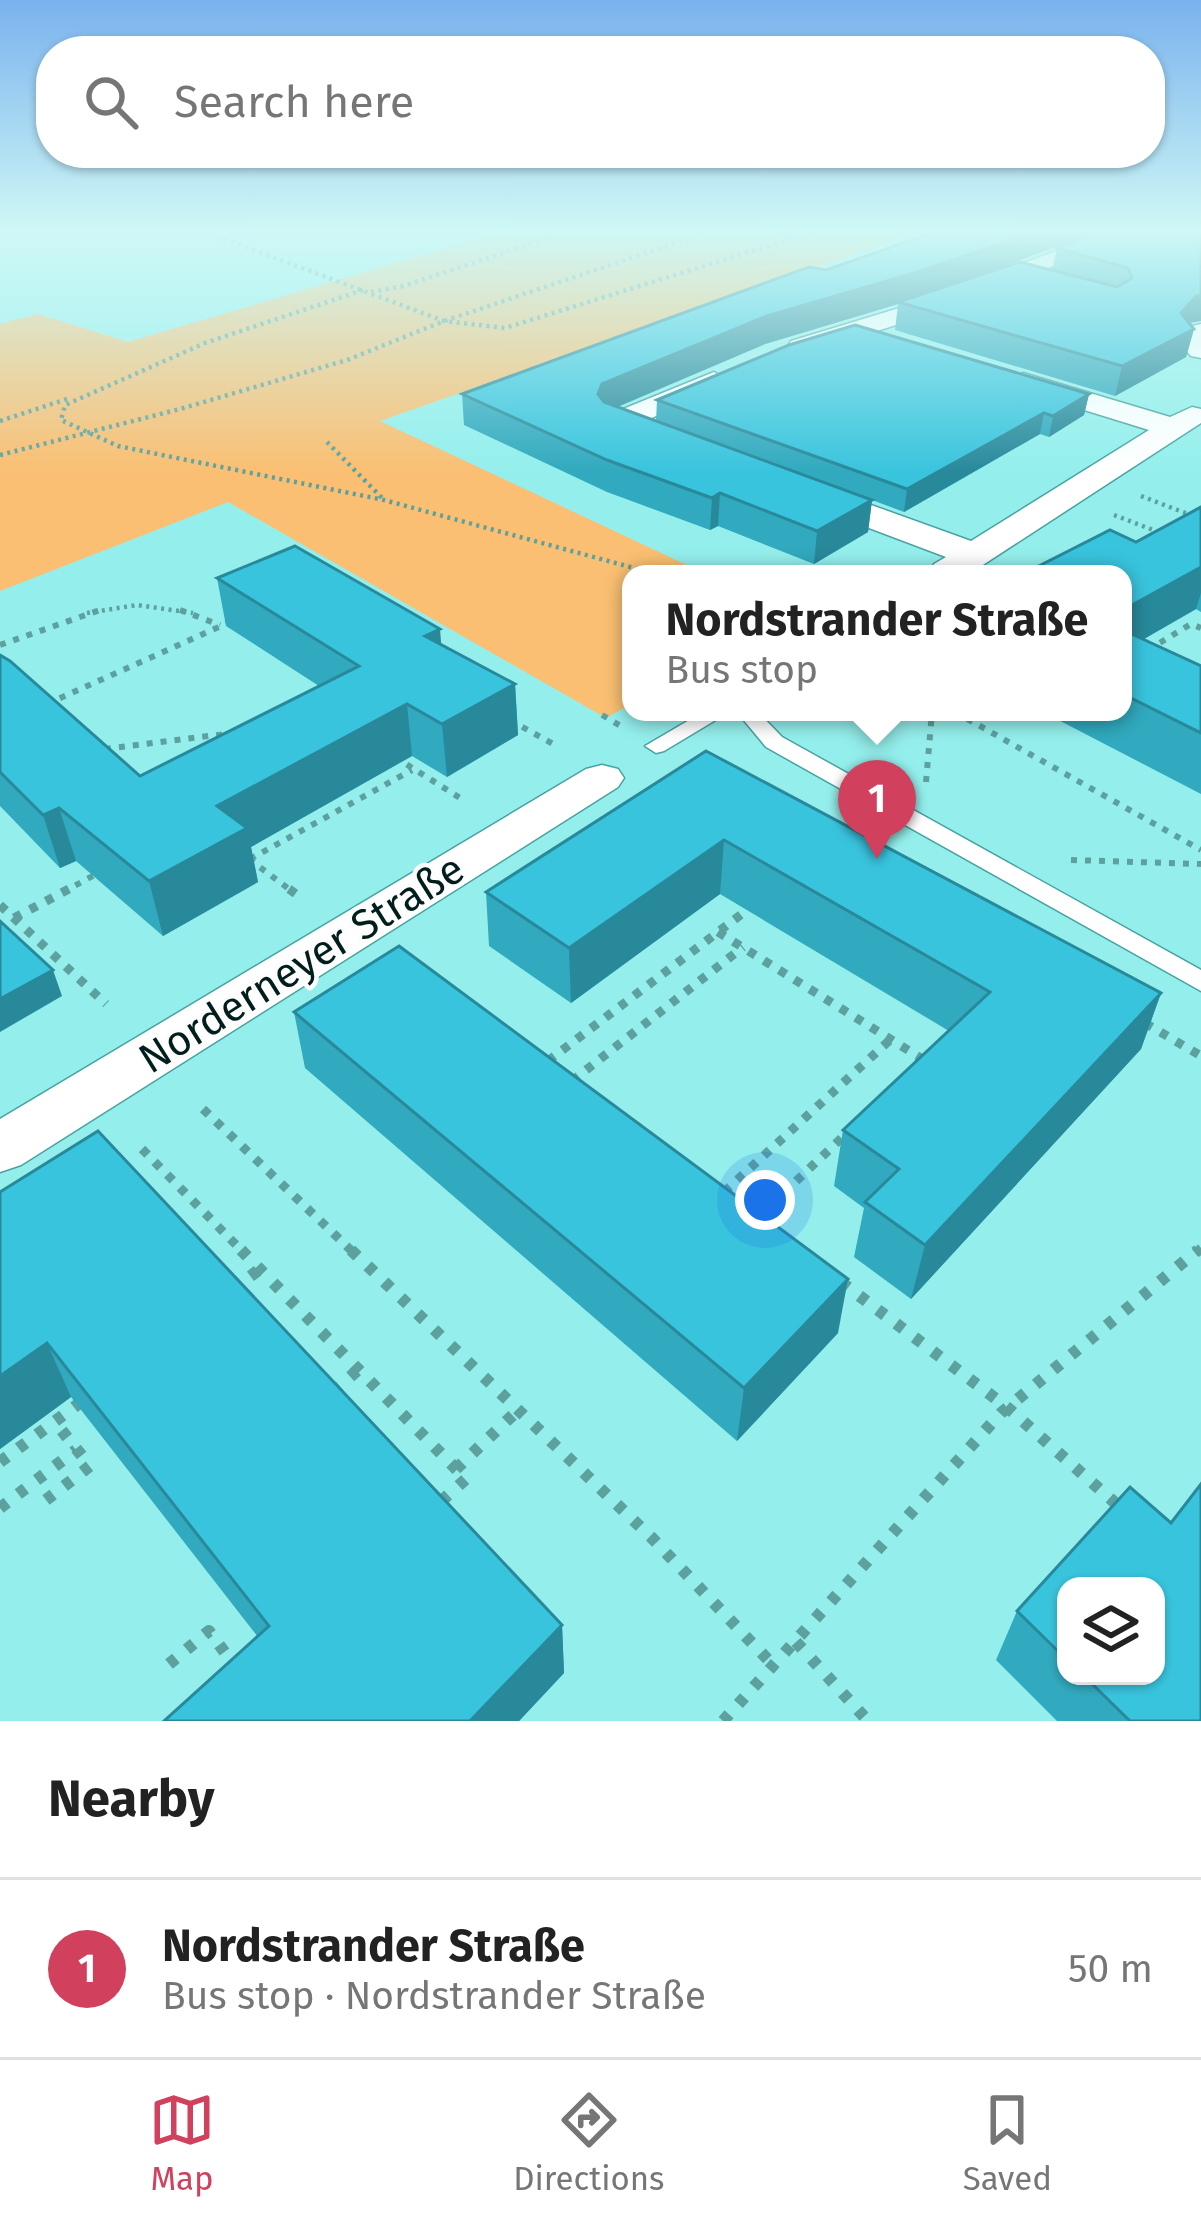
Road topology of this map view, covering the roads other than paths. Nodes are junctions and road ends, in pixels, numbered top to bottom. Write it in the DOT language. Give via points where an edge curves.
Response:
graph roads {
  1 [pos="912,311"];
  2 [pos="856,331"];
  3 [pos="894,342"];
  4 [pos="776,354"];
  5 [pos="736,371"];
  6 [pos="995,373"];
  7 [pos="1187,419"];
  8 [pos="659,438"];
  9 [pos="787,486"];
  10 [pos="975,555"];
  11 [pos="958,565"];
  12 [pos="702,721"];
  13 [pos="755,721"];
  14 [pos="656,746"];
  15 [pos="602,778"];
  16 [pos="1201,982"];
  17 [pos="0,1148"];
  1 -- 2 [label="street"];
  2 -- 3 [label="street"];
  2 -- 4 [label="street"];
  5 -- 8 [label="street" via="617,422"];
  6 -- 7 [label="street"];
  7 -- 10 [label="street"];
  9 -- 10 [label="street"];
  10 -- 11 [label="street"];
  12 -- 14 [label="lane"];
  13 -- 16 [label="lane" via="774,742"];
  15 -- 17 [label="street, Norderneyer Straße"];
}
